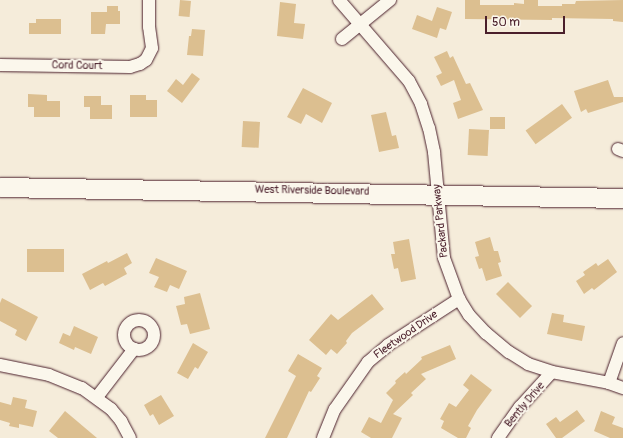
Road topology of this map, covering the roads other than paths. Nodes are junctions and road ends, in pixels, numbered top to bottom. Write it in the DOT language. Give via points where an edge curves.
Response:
graph roads {
  1 [pos="150,0"];
  2 [pos="339,0"];
  3 [pos="390,0"];
  4 [pos="361,24"];
  5 [pos="342,39"];
  6 [pos="0,65"];
  7 [pos="0,187"];
  8 [pos="438,193"];
  9 [pos="623,198"];
  10 [pos="459,299"];
  11 [pos="623,343"];
  12 [pos="134,349"];
  13 [pos="0,365"];
  14 [pos="552,372"];
  15 [pos="609,382"];
  16 [pos="623,388"];
  17 [pos="97,397"];
  18 [pos="130,438"];
  19 [pos="323,438"];
  20 [pos="498,438"];
  1 -- 6 [label="street, Cord Court" via="149,27 152,48 150,55 140,64 130,67"];
  2 -- 4 [label="street, Packard Parkway"];
  3 -- 4 [label="street"];
  4 -- 5 [label="street"];
  4 -- 8 [label="street, Packard Parkway" via="409,81 420,104 434,152"];
  7 -- 8 [label="main road, West Riverside Boulevard"];
  8 -- 9 [label="main road, West Riverside Boulevard"];
  8 -- 10 [label="street, Packard Parkway" via="444,258"];
  10 -- 14 [label="street, Packard Parkway" via="486,333 509,352 528,364"];
  10 -- 19 [label="street, Fleetwood Drive" via="388,345 368,362 335,409"];
  11 -- 15 [label="street"];
  12 -- 17 [label="street"];
  13 -- 17 [label="street" via="66,380"];
  14 -- 15 [label="street, Packard Parkway"];
  14 -- 20 [label="street, Bently Drive" via="520,407"];
  15 -- 16 [label="street, Packard Parkway"];
  17 -- 18 [label="street" via="112,409"];
}
